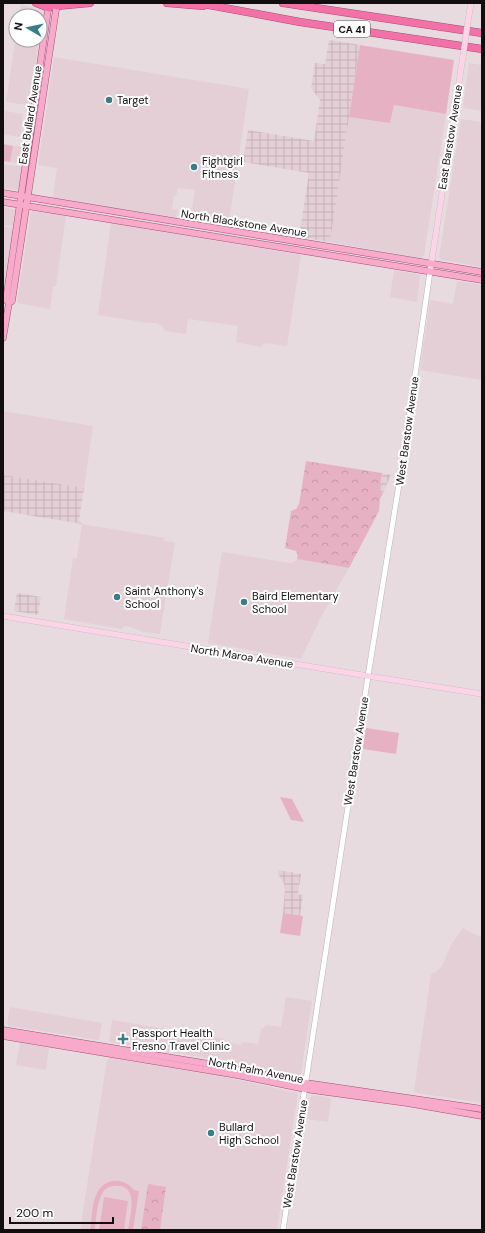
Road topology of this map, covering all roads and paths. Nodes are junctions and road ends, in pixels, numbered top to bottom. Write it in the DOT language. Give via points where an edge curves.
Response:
graph roads {
  1 [pos="36,3"];
  2 [pos="90,3"];
  3 [pos="167,3"];
  4 [pos="198,3"];
  5 [pos="283,3"];
  6 [pos="471,3"];
  7 [pos="53,4"];
  8 [pos="223,8"];
  9 [pos="482,33"];
  10 [pos="482,49"];
  11 [pos="3,193"];
  12 [pos="20,196"];
  13 [pos="28,197"];
  14 [pos="3,202"];
  15 [pos="19,205"];
  16 [pos="27,207"];
  17 [pos="114,212"];
  18 [pos="64,213"];
  19 [pos="148,218"];
  20 [pos="117,220"];
  21 [pos="12,252"];
  22 [pos="431,264"];
  23 [pos="430,272"];
  24 [pos="482,272"];
  25 [pos="482,280"];
  26 [pos="14,286"];
  27 [pos="9,303"];
  28 [pos="3,338"];
  29 [pos="3,616"];
  30 [pos="368,676"];
  31 [pos="482,694"];
  32 [pos="3,1030"];
  33 [pos="3,1036"];
  34 [pos="194,1065"];
  35 [pos="305,1086"];
  36 [pos="482,1108"];
  37 [pos="482,1116"];
  38 [pos="283,1230"];
  1 -- 7 [label="highway"];
  2 -- 7 [label="highway"];
  3 -- 8 [label="highway"];
  4 -- 8 [label="highway, CA 41"];
  5 -- 9 [label="highway, CA 41"];
  6 -- 22 [label="main road, East Barstow Avenue, bridge"];
  7 -- 12 [label="main road, East Bullard Avenue"];
  7 -- 13 [label="main road, East Bullard Avenue"];
  8 -- 10 [label="highway, CA 41"];
  11 -- 12 [label="main road, North Blackstone Avenue"];
  12 -- 13 [label="main road, North Blackstone Avenue"];
  12 -- 15 [label="main road, East Bullard Avenue"];
  13 -- 16 [label="main road, East Bullard Avenue"];
  13 -- 17 [label="main road, North Blackstone Avenue"];
  14 -- 15 [label="main road, North Blackstone Avenue"];
  15 -- 16 [label="main road, North Blackstone Avenue"];
  15 -- 21 [label="main road, East Bullard Avenue"];
  16 -- 18 [label="main road, North Blackstone Avenue"];
  16 -- 26 [label="main road, East Bullard Avenue"];
  17 -- 18 [label="main road" via="109,215 88,212"];
  17 -- 19 [label="main road, North Blackstone Avenue"];
  18 -- 20 [label="main road, North Blackstone Avenue"];
  19 -- 20 [label="main road" via="143,220 122,217"];
  19 -- 22 [label="main road, North Blackstone Avenue"];
  20 -- 23 [label="main road, North Blackstone Avenue"];
  21 -- 26 [label="main road" via="15,257"];
  21 -- 27 [label="main road" via="6,300"];
  22 -- 23 [label="main road, East Barstow Avenue"];
  22 -- 24 [label="main road, North Blackstone Avenue"];
  23 -- 25 [label="main road, North Blackstone Avenue"];
  23 -- 30 [label="street, West Barstow Avenue"];
  26 -- 27 [label="main road" via="12,301"];
  27 -- 28 [label="main road"];
  29 -- 30 [label="main road, North Maroa Avenue"];
  30 -- 31 [label="main road, North Maroa Avenue"];
  30 -- 35 [label="street, West Barstow Avenue"];
  32 -- 34 [label="main road, North Palm Avenue"];
  33 -- 34 [label="main road, North Palm Avenue"];
  34 -- 35 [label="main road, North Palm Avenue"];
  35 -- 36 [label="main road, North Palm Avenue"];
  35 -- 37 [label="main road, North Palm Avenue"];
  35 -- 38 [label="street, West Barstow Avenue"];
}
